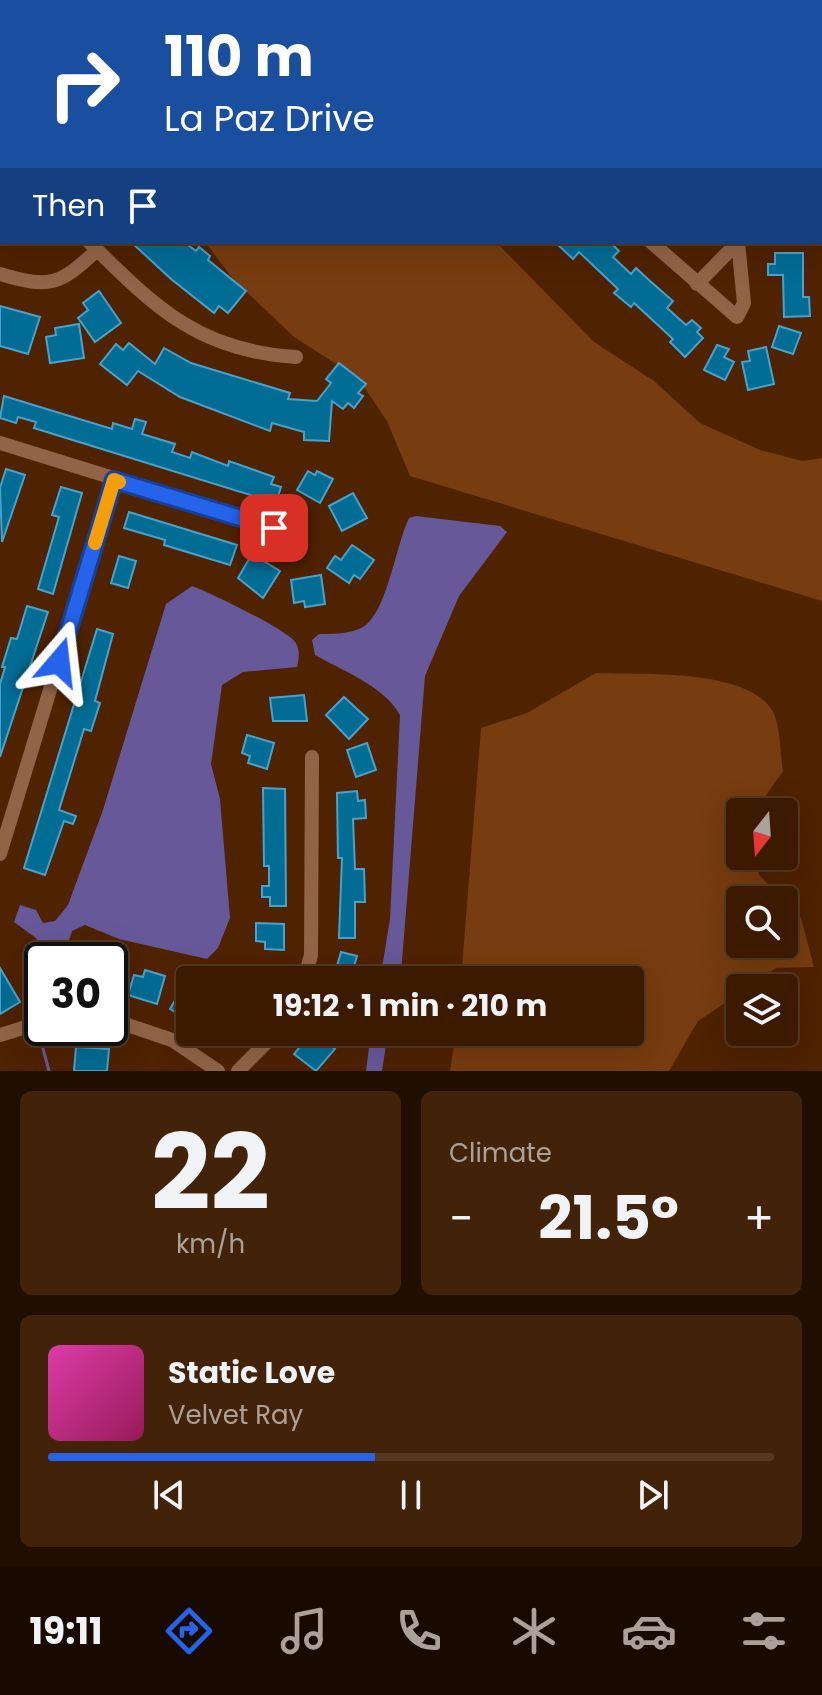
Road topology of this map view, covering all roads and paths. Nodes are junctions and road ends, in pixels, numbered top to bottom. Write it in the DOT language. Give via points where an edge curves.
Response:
graph roads {
  1 [pos="653,244"];
  2 [pos="736,244"];
  3 [pos="738,244"];
  4 [pos="93,246"];
  5 [pos="0,274"];
  6 [pos="697,284"];
  7 [pos="296,357"];
  8 [pos="0,443"];
  9 [pos="114,480"];
  10 [pos="301,536"];
  11 [pos="312,757"];
  12 [pos="0,854"];
  13 [pos="308,966"];
  14 [pos="128,1025"];
  15 [pos="24,1028"];
  16 [pos="0,1035"];
  17 [pos="263,1046"];
  18 [pos="218,1071"];
  19 [pos="238,1071"];
  1 -- 6 [label="street"];
  2 -- 6 [label="street"];
  3 -- 6 [label="street" via="744,303 737,317"];
  4 -- 5 [label="street" via="71,275 58,281 29,283"];
  4 -- 7 [label="street" via="163,311 197,334"];
  8 -- 9 [label="street"];
  9 -- 10 [label="street"];
  9 -- 12 [label="street"];
  11 -- 13 [label="street"];
  14 -- 18 [label="street" via="172,1040"];
  15 -- 16 [label="street"];
  17 -- 19 [label="street"];
}
